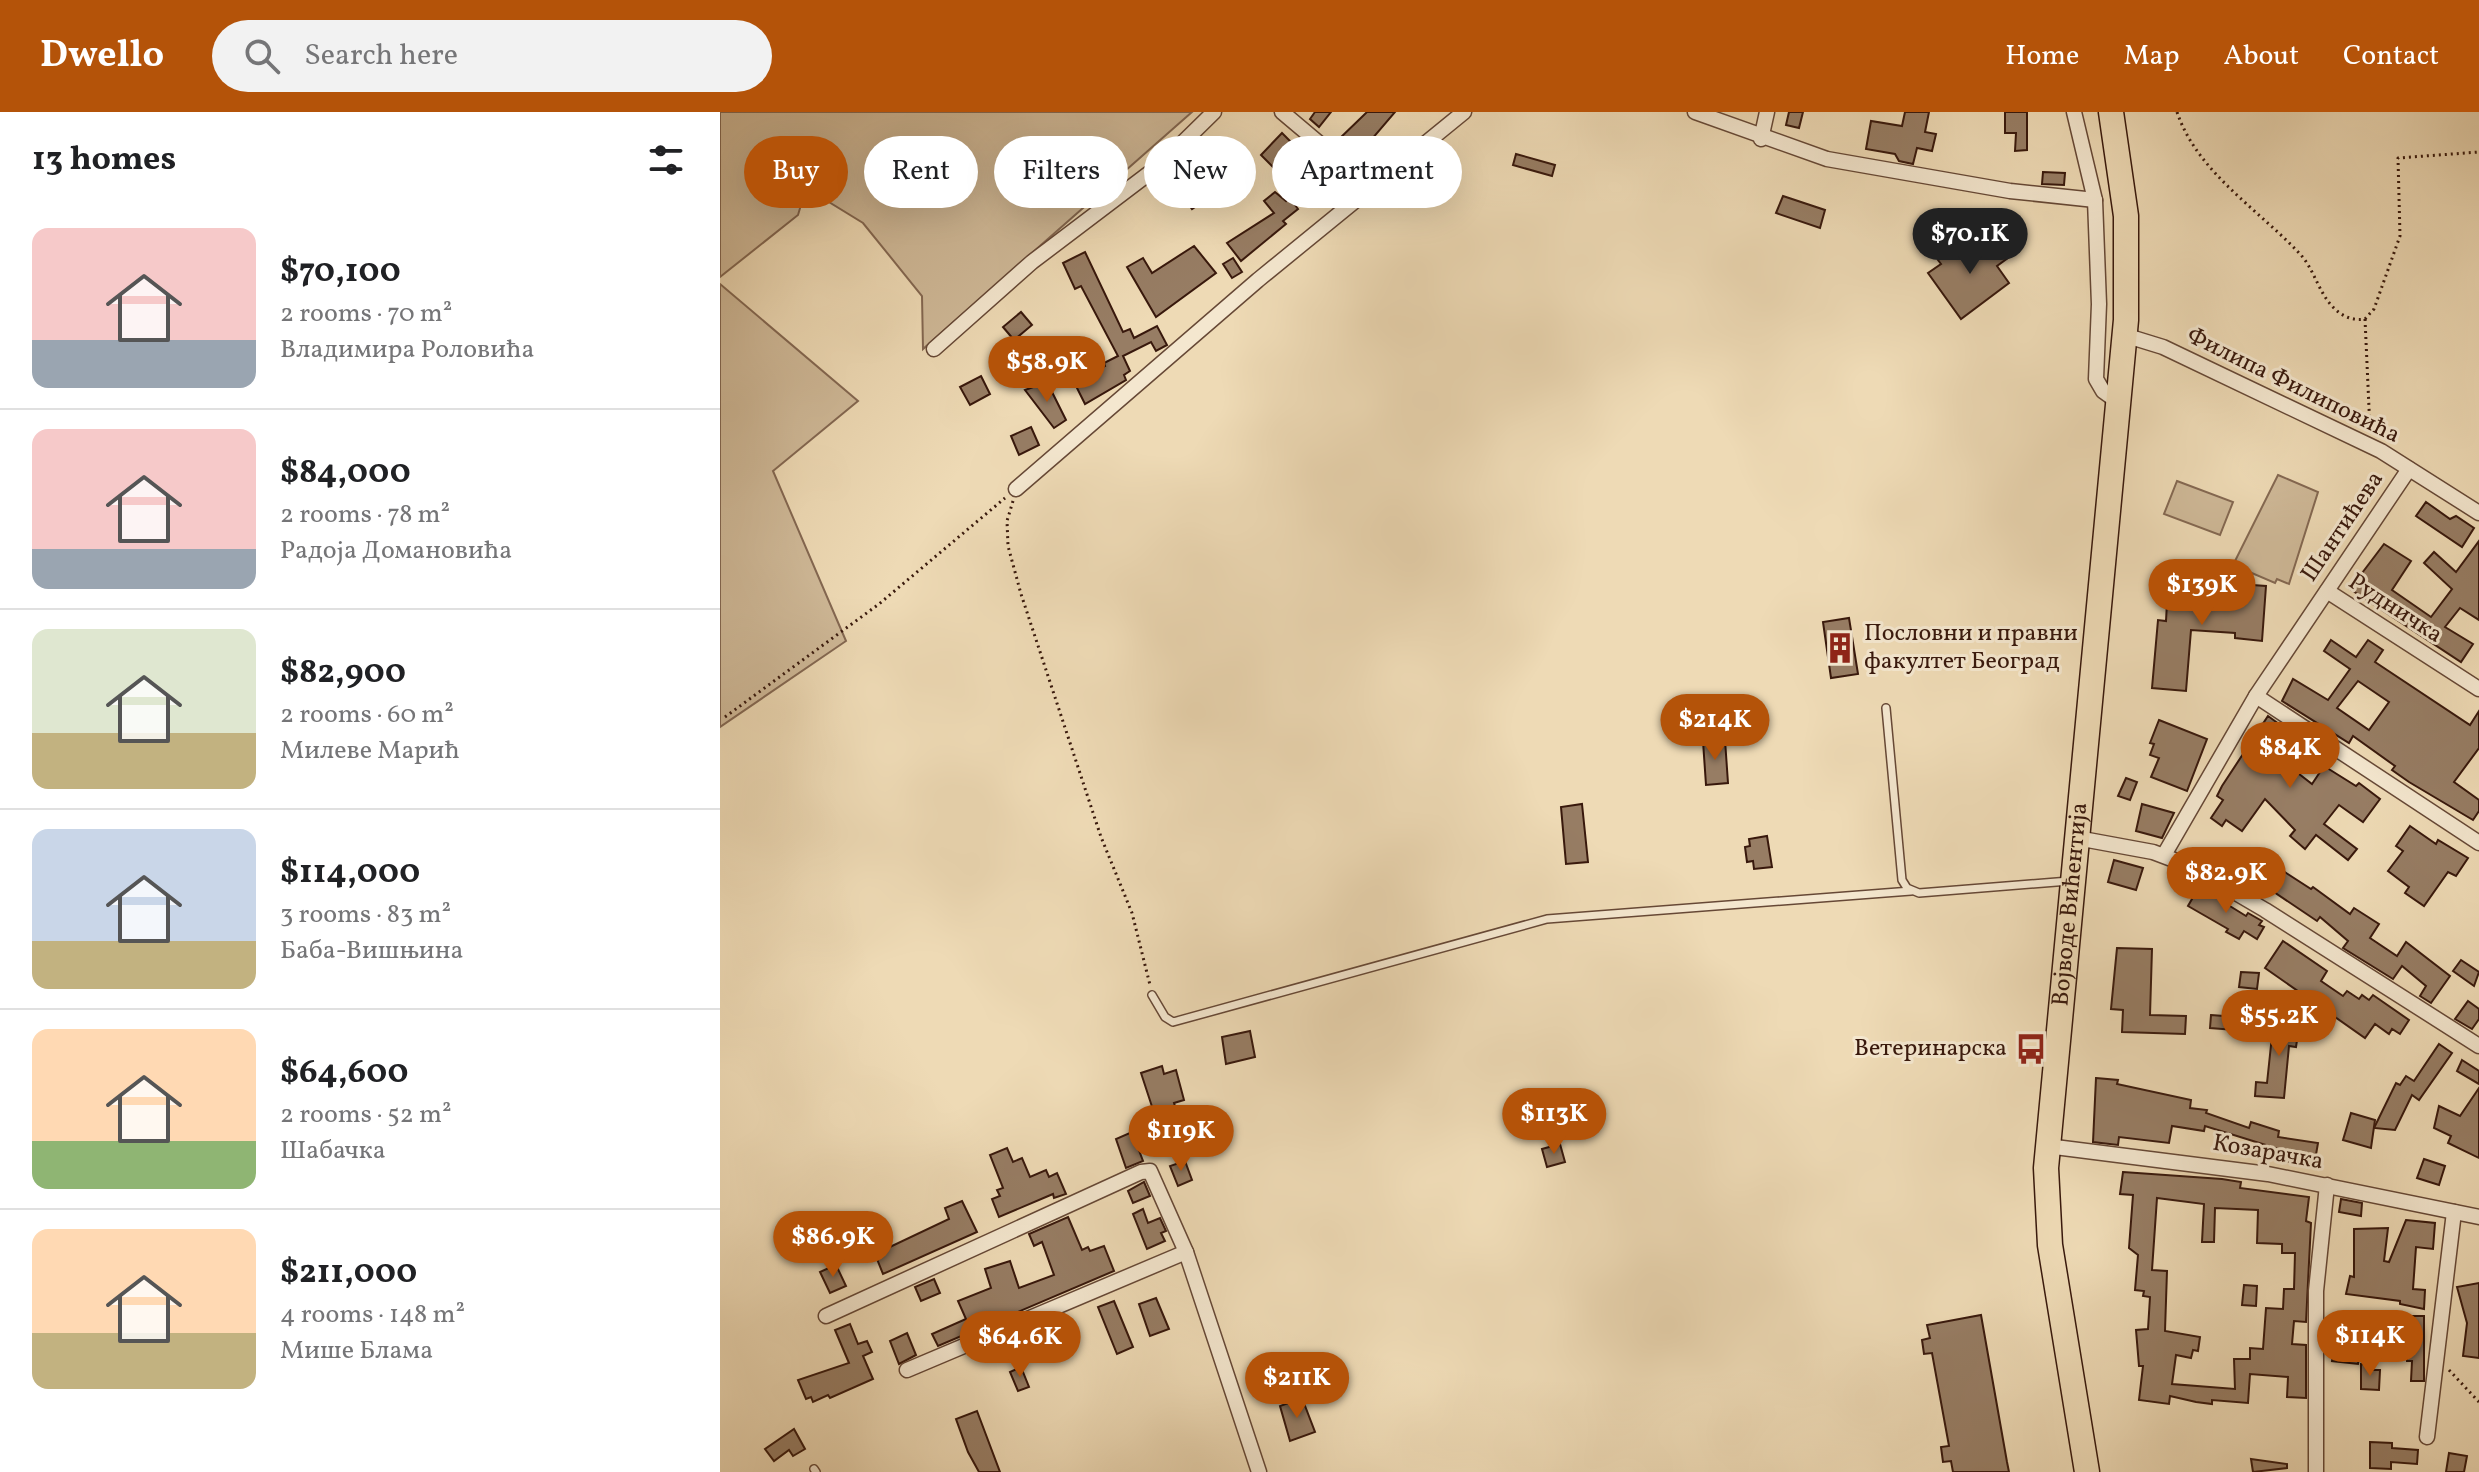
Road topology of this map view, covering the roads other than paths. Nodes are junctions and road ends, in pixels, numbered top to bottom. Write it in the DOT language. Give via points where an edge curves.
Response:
graph roads {
  1 [pos="1214,112"];
  2 [pos="1282,112"];
  3 [pos="1464,112"];
  4 [pos="1695,112"];
  5 [pos="1767,112"];
  6 [pos="2074,112"];
  7 [pos="2111,112"];
  8 [pos="1310,136"];
  9 [pos="1434,136"];
  10 [pos="1761,139"];
  11 [pos="2095,200"];
  12 [pos="1346,208"];
  13 [pos="2124,335"];
  14 [pos="934,349"];
  15 [pos="2117,401"];
  16 [pos="2409,469"];
  17 [pos="1016,489"];
  18 [pos="2479,513"];
  19 [pos="2327,591"];
  20 [pos="2479,689"];
  21 [pos="2256,696"];
  22 [pos="1886,708"];
  23 [pos="2077,838"];
  24 [pos="2479,843"];
  25 [pos="2164,855"];
  26 [pos="2072,880"];
  27 [pos="1911,891"];
  28 [pos="1152,995"];
  29 [pos="2479,1046"];
  30 [pos="2047,1146"];
  31 [pos="2327,1185"];
  32 [pos="2454,1212"];
  33 [pos="2479,1217"];
  34 [pos="1186,1252"];
  35 [pos="826,1316"];
  36 [pos="907,1370"];
  37 [pos="2427,1437"];
  38 [pos="1259,1472"];
  39 [pos="2087,1472"];
  40 [pos="2316,1472"];
  1 -- 14 [label="street" via="1160,165 1032,262"];
  2 -- 8 [label="street"];
  3 -- 9 [label="street"];
  4 -- 10 [label="street"];
  5 -- 10 [label="street"];
  6 -- 11 [label="street"];
  7 -- 13 [label="main road, Војводе Вићентија" via="2126,216"];
  10 -- 11 [label="street" via="1827,159"];
  11 -- 15 [label="street" via="2095,372 2099,386"];
  12 -- 17 [label="street"];
  13 -- 15 [label="main road, Војводе Вићентија"];
  13 -- 16 [label="street, Филипа Филиповића" via="2163,347"];
  15 -- 23 [label="main road, Војводе Вићентија"];
  16 -- 18 [label="street, Филипа Филиповића"];
  16 -- 19 [label="street, Шантићева"];
  19 -- 20 [label="street, Рудничка"];
  19 -- 21 [label="street, Шантићева"];
  21 -- 24 [label="street"];
  21 -- 25 [label="street, Шантићева"];
  22 -- 27 [label="lane" via="1902,880"];
  23 -- 25 [label="street"];
  23 -- 26 [label="main road, Војводе Вићентија"];
  25 -- 29 [label="street" via="2253,902"];
  26 -- 27 [label="lane"];
  26 -- 30 [label="main road, Војводе Вићентија"];
  27 -- 28 [label="lane" via="1547,919 1173,1022"];
  30 -- 31 [label="street, Козарачка" via="2209,1164"];
  30 -- 39 [label="main road, Војводе Вићентија" via="2050,1245"];
  31 -- 32 [label="street, Козарачка"];
  31 -- 40 [label="street" via="2316,1291"];
  32 -- 33 [label="street, Козарачка"];
  32 -- 37 [label="street"];
  34 -- 35 [label="street" via="1150,1171 1141,1172"];
  34 -- 36 [label="street"];
  34 -- 38 [label="street"];
}
